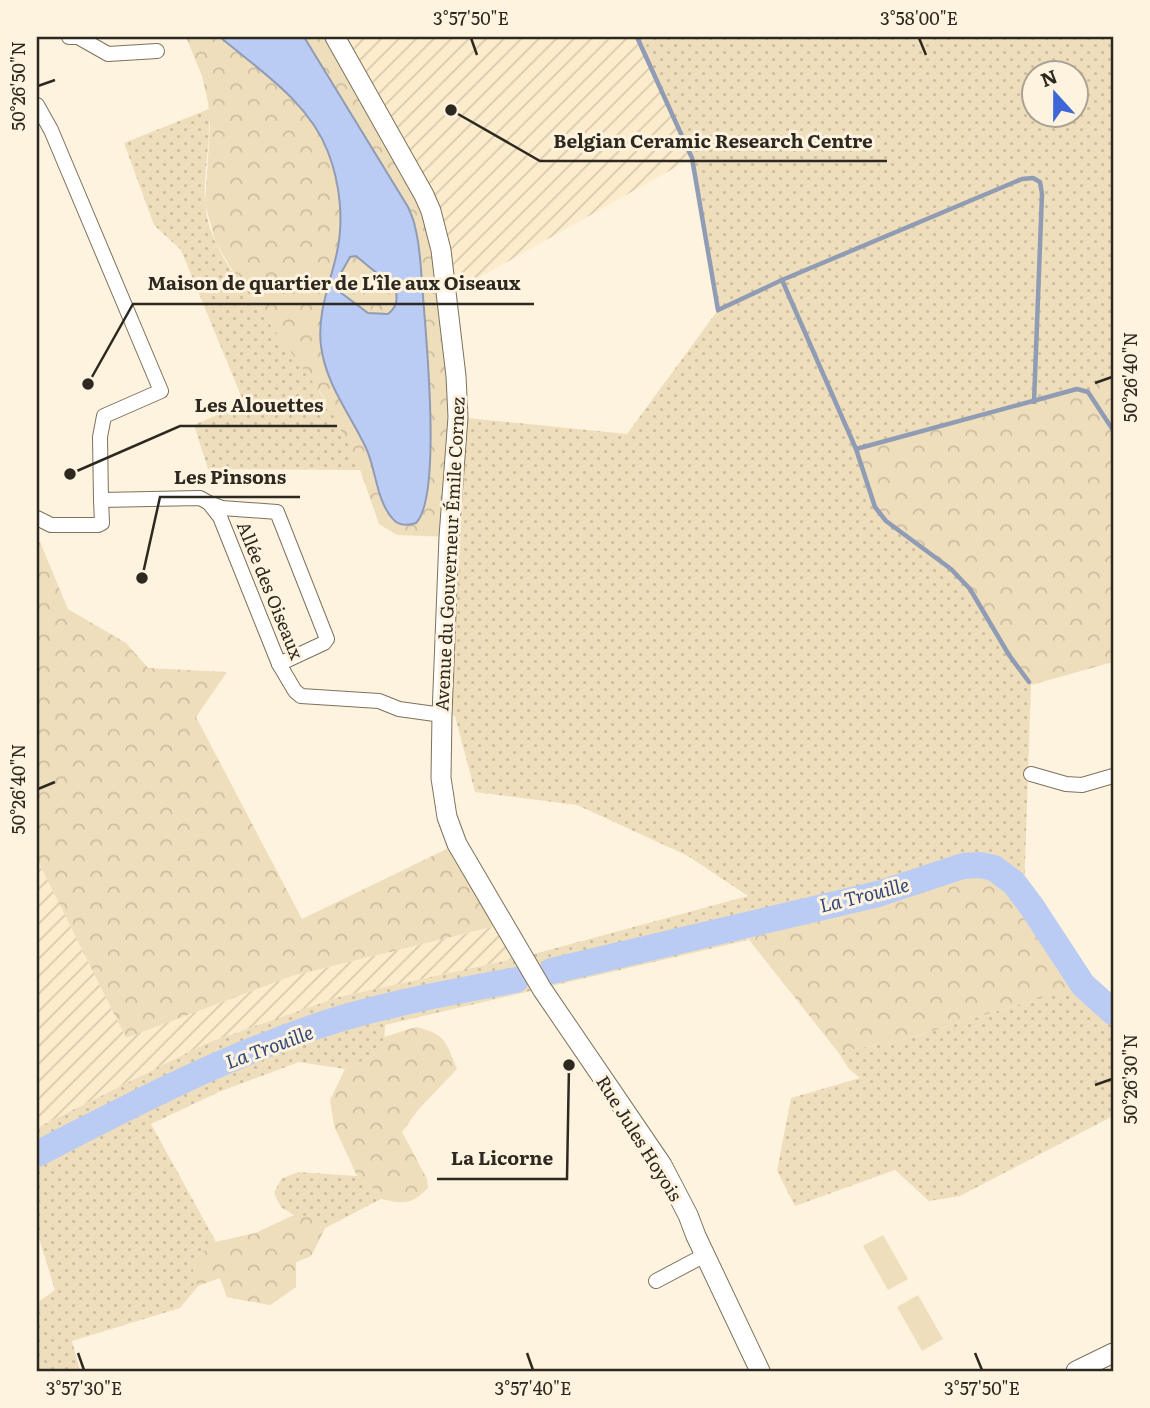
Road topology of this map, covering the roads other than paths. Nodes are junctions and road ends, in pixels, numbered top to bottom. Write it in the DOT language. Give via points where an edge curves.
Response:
graph roads {
  1 [pos="69,37"];
  2 [pos="335,37"];
  3 [pos="157,51"];
  4 [pos="37,104"];
  5 [pos="101,500"];
  6 [pos="209,502"];
  7 [pos="37,519"];
  8 [pos="279,664"];
  9 [pos="442,715"];
  10 [pos="1031,774"];
  11 [pos="1113,775"];
  12 [pos="542,989"];
  13 [pos="705,1255"];
  14 [pos="656,1281"];
  15 [pos="1113,1353"];
  16 [pos="760,1371"];
  17 [pos="1076,1371"];
  1 -- 3 [label="street" via="78,37 108,54"];
  2 -- 9 [label="street, Avenue du Gouverneur Émile Cornez" via="424,195 441,250 458,417"];
  4 -- 5 [label="street" via="161,391 104,416"];
  5 -- 6 [label="street" via="200,498"];
  5 -- 7 [label="street" via="102,523 97,525 51,525"];
  6 -- 8 [label="street, Allée des Oiseaux" via="220,517"];
  6 -- 8 [label="street" via="222,508 277,512 294,551 327,639"];
  8 -- 9 [label="street, Allée des Oiseaux" via="301,696 379,701"];
  9 -- 12 [label="street, Avenue du Gouverneur Émile Cornez" via="441,778 451,831"];
  10 -- 11 [label="street" via="1082,785"];
  12 -- 13 [label="street, Rue Jules Hoyois" via="662,1165"];
  13 -- 14 [label="street"];
  13 -- 16 [label="street, Rue Jules Hoyois"];
  15 -- 17 [label="street"];
}
